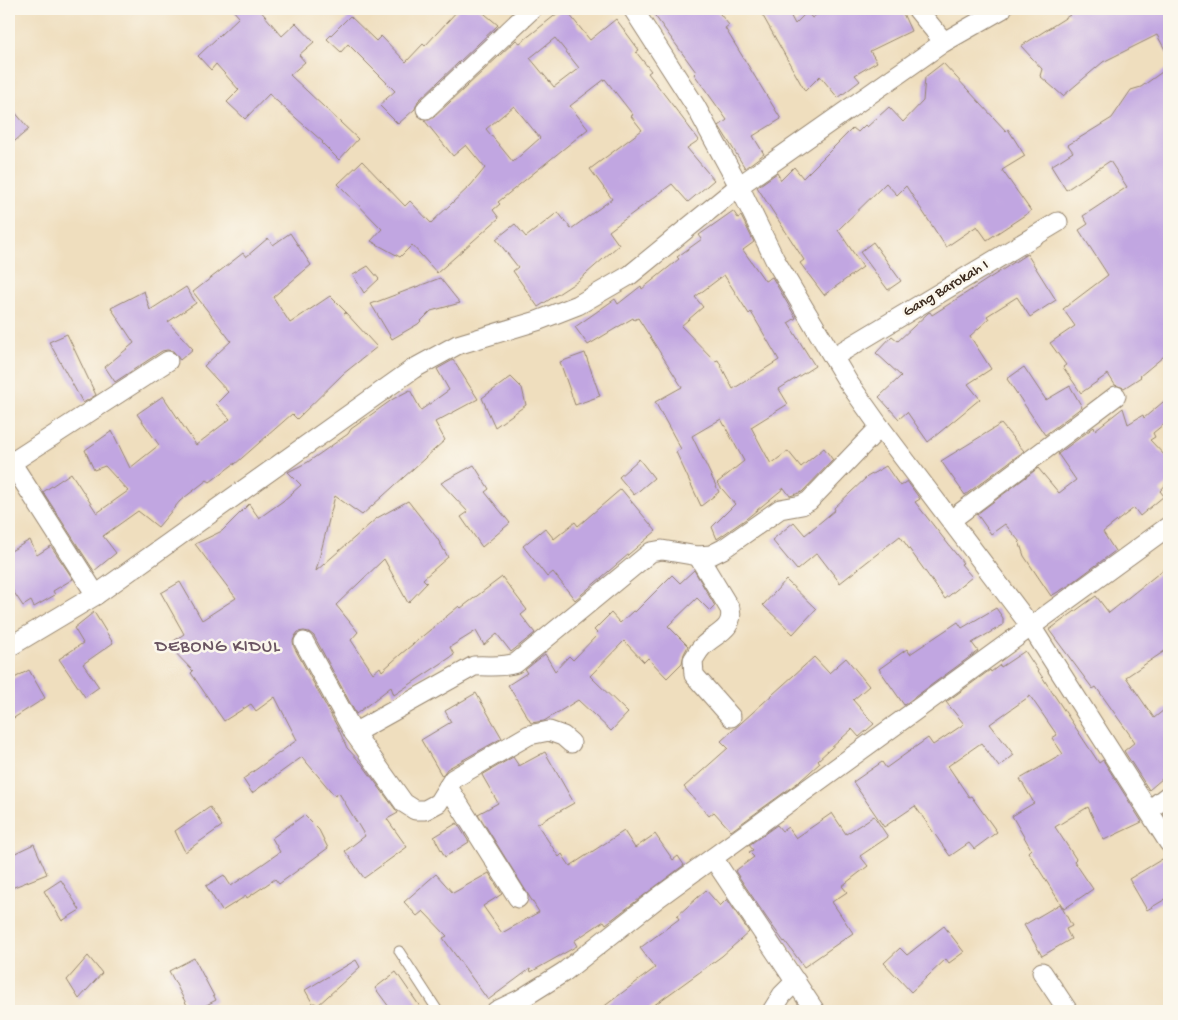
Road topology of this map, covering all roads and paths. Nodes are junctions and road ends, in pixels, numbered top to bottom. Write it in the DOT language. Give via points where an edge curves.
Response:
graph roads {
  1 [pos="532,9"];
  2 [pos="633,9"];
  3 [pos="917,9"];
  4 [pos="1002,9"];
  5 [pos="944,42"];
  6 [pos="426,109"];
  7 [pos="739,186"];
  8 [pos="1058,222"];
  9 [pos="834,357"];
  10 [pos="168,361"];
  11 [pos="1116,396"];
  12 [pos="880,427"];
  13 [pos="10,461"];
  14 [pos="951,520"];
  15 [pos="1169,526"];
  16 [pos="698,556"];
  17 [pos="96,595"];
  18 [pos="1032,628"];
  19 [pos="304,642"];
  20 [pos="9,647"];
  21 [pos="731,717"];
  22 [pos="354,733"];
  23 [pos="571,743"];
  24 [pos="448,786"];
  25 [pos="1169,795"];
  26 [pos="1149,810"];
  27 [pos="1169,843"];
  28 [pos="713,858"];
  29 [pos="518,898"];
  30 [pos="399,951"];
  31 [pos="1042,972"];
  32 [pos="796,981"];
  33 [pos="438,1011"];
  34 [pos="496,1011"];
  35 [pos="772,1011"];
  36 [pos="815,1011"];
  37 [pos="1068,1011"];
  1 -- 6 [label="street"];
  2 -- 7 [label="street" via="696,107"];
  3 -- 5 [label="street"];
  4 -- 5 [label="street"];
  5 -- 7 [label="street"];
  7 -- 9 [label="street" via="774,260"];
  7 -- 17 [label="street" via="630,275 578,305 537,322 457,344 413,369"];
  8 -- 9 [label="street, Gang Barokah I"];
  9 -- 12 [label="street"];
  10 -- 13 [label="street"];
  11 -- 14 [label="street"];
  12 -- 14 [label="street"];
  12 -- 16 [label="street" via="809,501 780,509 723,549 711,555"];
  13 -- 17 [label="street"];
  14 -- 18 [label="street"];
  15 -- 18 [label="street"];
  16 -- 21 [label="street" via="732,616 728,626 702,647 693,660 694,675"];
  16 -- 22 [label="street" via="662,550 651,552 516,663 474,666"];
  17 -- 20 [label="street"];
  18 -- 26 [label="street"];
  18 -- 28 [label="street"];
  19 -- 22 [label="street"];
  22 -- 24 [label="street" via="404,803 415,810 425,810 438,803"];
  23 -- 24 [label="street" via="549,732 529,735 464,772"];
  24 -- 29 [label="street"];
  25 -- 26 [label="street"];
  26 -- 27 [label="street"];
  28 -- 32 [label="street"];
  28 -- 34 [label="street" via="564,972"];
  30 -- 33 [label="lane"];
  31 -- 37 [label="street"];
  32 -- 35 [label="street"];
  32 -- 36 [label="street"];
}
